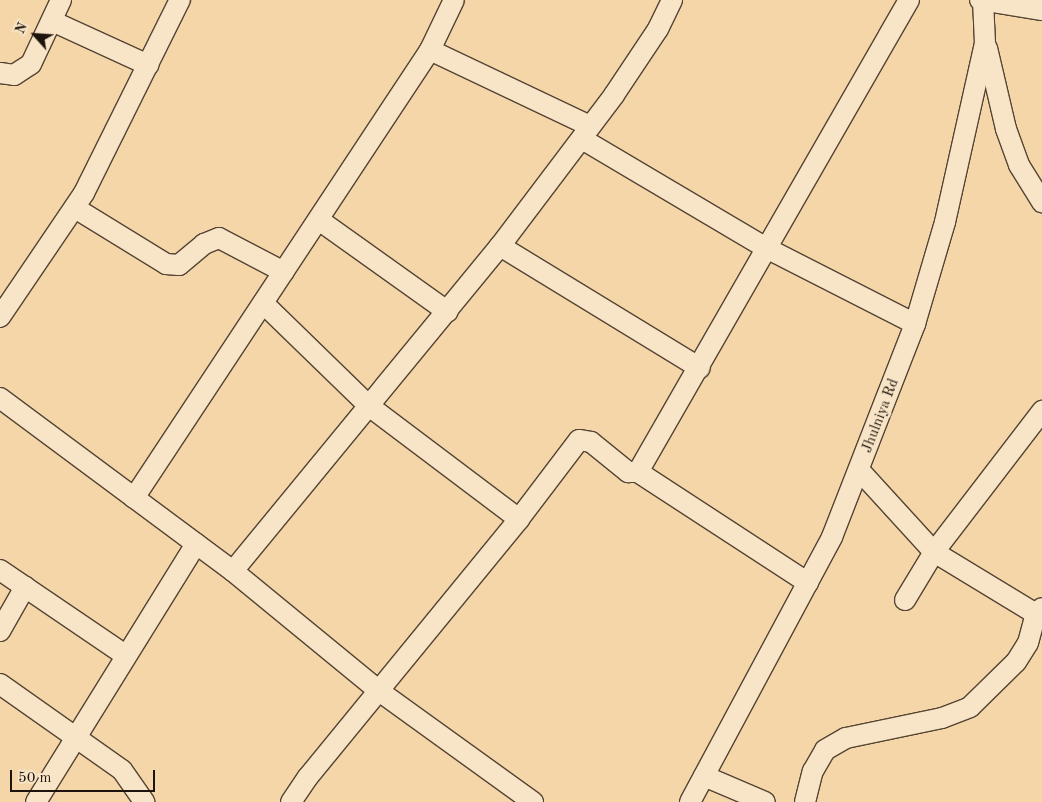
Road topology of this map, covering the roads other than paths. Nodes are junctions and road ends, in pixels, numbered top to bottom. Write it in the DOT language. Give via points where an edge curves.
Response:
graph roads {
  1 [pos="61,0"];
  2 [pos="180,0"];
  3 [pos="454,0"];
  4 [pos="672,0"];
  5 [pos="909,0"];
  6 [pos="982,0"];
  7 [pos="1042,10"];
  8 [pos="52,21"];
  9 [pos="986,43"];
  10 [pos="430,50"];
  11 [pos="148,65"];
  12 [pos="0,74"];
  13 [pos="586,133"];
  14 [pos="1042,202"];
  15 [pos="75,208"];
  16 [pos="319,220"];
  17 [pos="500,246"];
  18 [pos="768,249"];
  19 [pos="284,272"];
  20 [pos="263,303"];
  21 [pos="448,312"];
  22 [pos="0,317"];
  23 [pos="915,324"];
  24 [pos="700,368"];
  25 [pos="0,398"];
  26 [pos="369,406"];
  27 [pos="1042,411"];
  28 [pos="860,471"];
  29 [pos="638,472"];
  30 [pos="134,498"];
  31 [pos="519,520"];
  32 [pos="196,544"];
  33 [pos="934,552"];
  34 [pos="0,570"];
  35 [pos="233,571"];
  36 [pos="808,583"];
  37 [pos="25,587"];
  38 [pos="905,600"];
  39 [pos="1039,611"];
  40 [pos="0,631"];
  41 [pos="1035,646"];
  42 [pos="125,655"];
  43 [pos="0,684"];
  44 [pos="380,691"];
  45 [pos="77,734"];
  46 [pos="704,776"];
  47 [pos="36,802"];
  48 [pos="144,802"];
  49 [pos="292,802"];
  50 [pos="533,802"];
  51 [pos="690,802"];
  52 [pos="766,802"];
  53 [pos="805,802"];
  1 -- 8 [label="street"];
  2 -- 11 [label="street"];
  3 -- 10 [label="street"];
  4 -- 13 [label="street" via="658,29"];
  5 -- 18 [label="street"];
  6 -- 7 [label="street"];
  6 -- 9 [label="street, Jhulniya Rd"];
  8 -- 11 [label="street"];
  8 -- 12 [label="street" via="31,64 14,75"];
  9 -- 14 [label="street" via="1006,129 1019,166"];
  9 -- 23 [label="street, Jhulniya Rd" via="945,222"];
  10 -- 13 [label="street"];
  10 -- 16 [label="street"];
  11 -- 15 [label="street"];
  13 -- 17 [label="street"];
  13 -- 18 [label="street"];
  15 -- 19 [label="street" via="166,264 179,264 204,244 219,238"];
  15 -- 22 [label="street"];
  16 -- 19 [label="street"];
  16 -- 21 [label="street"];
  17 -- 21 [label="street"];
  17 -- 24 [label="street"];
  18 -- 23 [label="street"];
  18 -- 24 [label="street"];
  19 -- 20 [label="street"];
  20 -- 26 [label="street"];
  20 -- 30 [label="street"];
  21 -- 26 [label="street"];
  23 -- 28 [label="street, Jhulniya Rd"];
  24 -- 29 [label="street"];
  25 -- 30 [label="street"];
  26 -- 31 [label="street"];
  26 -- 35 [label="street"];
  27 -- 33 [label="street"];
  28 -- 33 [label="street"];
  28 -- 36 [label="street, Jhulniya Rd"];
  29 -- 31 [label="street" via="628,472 591,442 579,440"];
  29 -- 36 [label="street"];
  30 -- 32 [label="street"];
  31 -- 44 [label="street"];
  32 -- 35 [label="street"];
  32 -- 42 [label="street"];
  33 -- 38 [label="street"];
  33 -- 39 [label="street"];
  34 -- 37 [label="street"];
  35 -- 44 [label="street"];
  36 -- 46 [label="street, Jhulniya Rd"];
  37 -- 40 [label="street"];
  37 -- 42 [label="street"];
  39 -- 41 [label="street"];
  41 -- 53 [label="street" via="970,707 942,718 846,738 825,750 813,771"];
  42 -- 45 [label="street"];
  43 -- 45 [label="street"];
  44 -- 49 [label="street" via="308,776"];
  44 -- 50 [label="street"];
  45 -- 47 [label="street"];
  45 -- 48 [label="street" via="122,770"];
  46 -- 51 [label="street, Jhulniya Rd"];
  46 -- 52 [label="street"];
}
